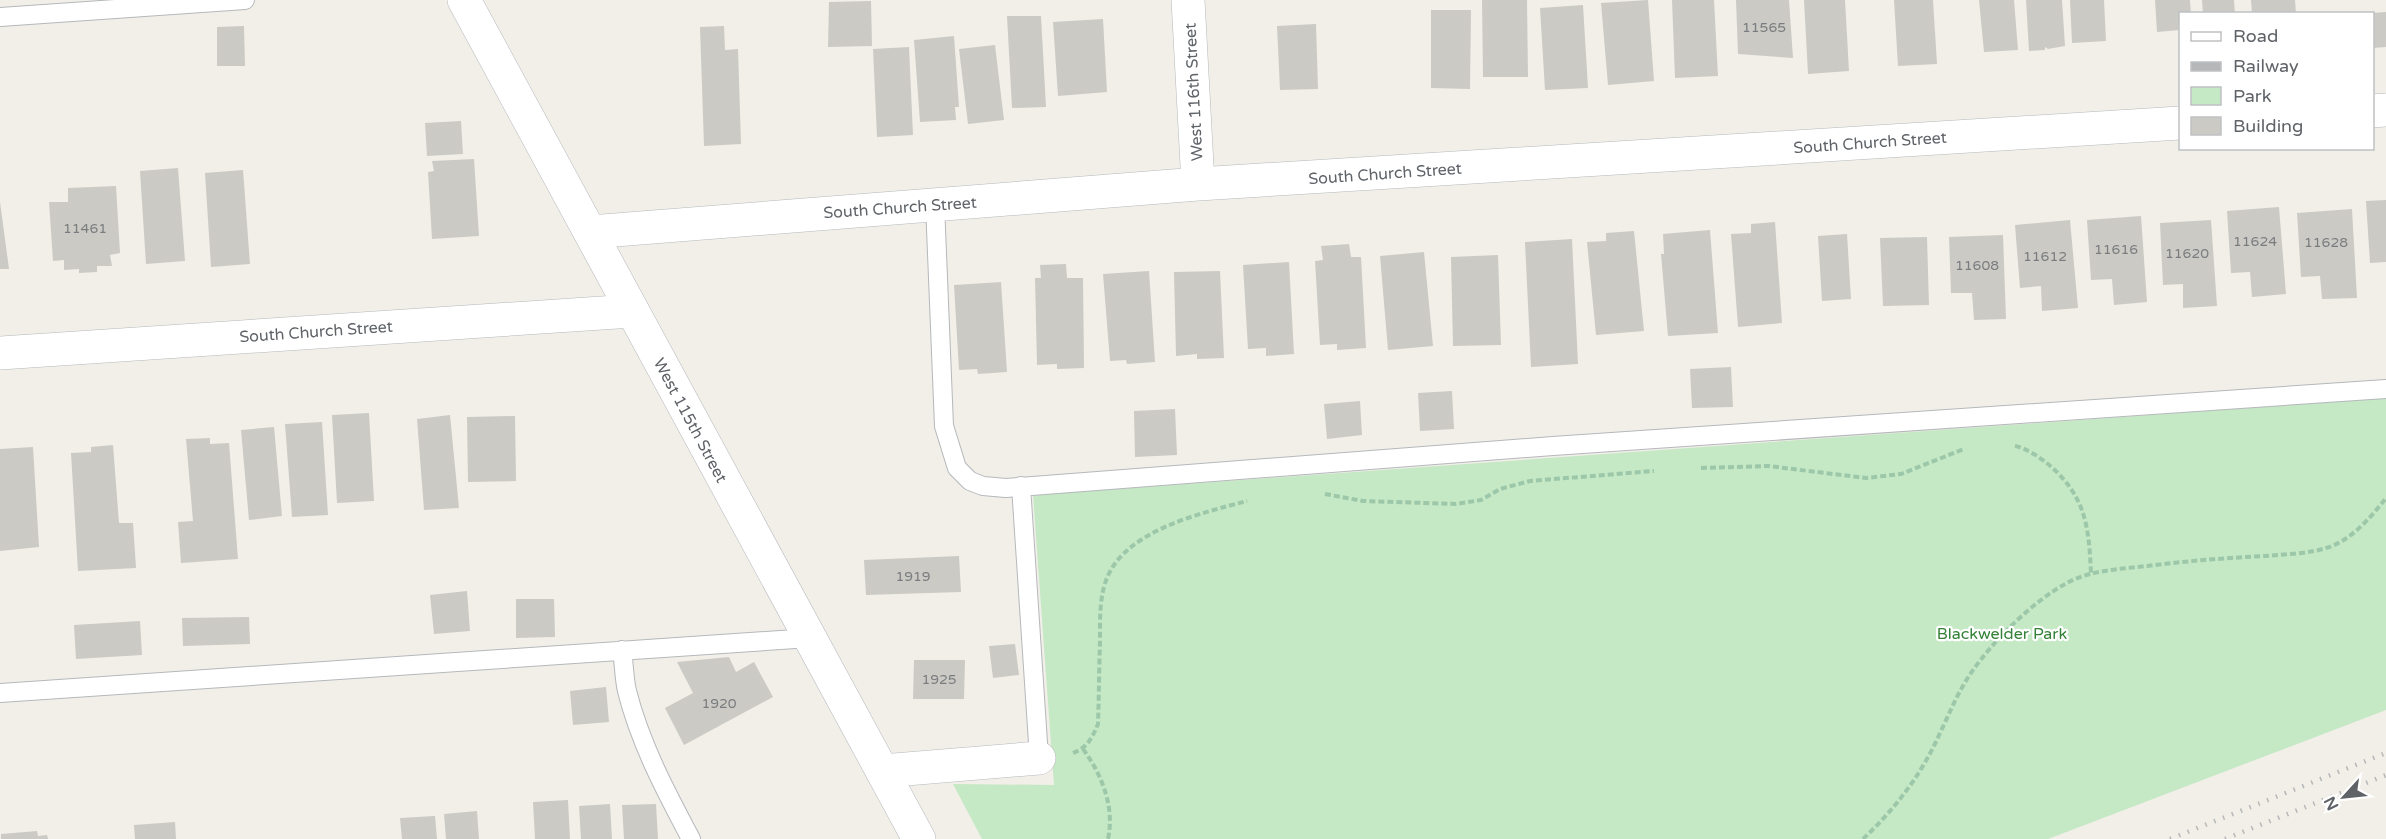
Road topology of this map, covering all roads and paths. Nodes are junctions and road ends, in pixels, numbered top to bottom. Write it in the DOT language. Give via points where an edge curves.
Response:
graph roads {
  1 [pos="245,0"];
  2 [pos="464,0"];
  3 [pos="1188,0"];
  4 [pos="0,17"];
  5 [pos="2179,123"];
  6 [pos="1198,184"];
  7 [pos="935,204"];
  8 [pos="590,232"];
  9 [pos="633,311"];
  10 [pos="0,353"];
  11 [pos="2386,389"];
  12 [pos="2010,445"];
  13 [pos="1969,448"];
  14 [pos="1694,468"];
  15 [pos="1659,471"];
  16 [pos="1021,486"];
  17 [pos="1320,494"];
  18 [pos="2386,498"];
  19 [pos="1254,499"];
  20 [pos="2091,574"];
  21 [pos="810,638"];
  22 [pos="622,650"];
  23 [pos="0,693"];
  24 [pos="1083,749"];
  25 [pos="1039,758"];
  26 [pos="882,771"];
  27 [pos="691,839"];
  28 [pos="919,839"];
  29 [pos="1108,839"];
  30 [pos="1863,839"];
  1 -- 4 [label="lane"];
  2 -- 8 [label="street, West 115th Street"];
  3 -- 6 [label="street, West 116th Street"];
  5 -- 6 [label="street, South Church Street"];
  6 -- 7 [label="street, South Church Street"];
  7 -- 8 [label="street, South Church Street"];
  7 -- 16 [label="lane" via="944,426 950,448 957,468 970,481 983,486"];
  8 -- 9 [label="street, West 115th Street"];
  9 -- 10 [label="street, South Church Street"];
  9 -- 21 [label="street, West 115th Street"];
  11 -- 16 [label="lane"];
  12 -- 20 [label="path" via="2043,461 2063,477 2078,497 2086,520"];
  13 -- 14 [label="path" via="1901,474 1866,478 1768,466"];
  15 -- 17 [label="path" via="1530,481 1500,489 1481,500 1456,504 1363,501"];
  16 -- 25 [label="lane"];
  18 -- 20 [label="path" via="2372,516 2333,546 2302,553 2184,561"];
  19 -- 24 [label="path" via="1157,531 1120,557 1106,578 1100,613 1098,724"];
  20 -- 30 [label="path" via="2067,583 2042,600 1991,648 1971,672 1916,778 1887,816"];
  21 -- 22 [label="lane"];
  21 -- 26 [label="street, West 115th Street"];
  22 -- 23 [label="lane"];
  22 -- 27 [label="lane" via="627,690 640,732"];
  24 -- 25 [label="path" via="1067,756"];
  24 -- 29 [label="path" via="1094,764 1109,805"];
  25 -- 26 [label="street"];
  26 -- 28 [label="street, West 115th Street"];
}
